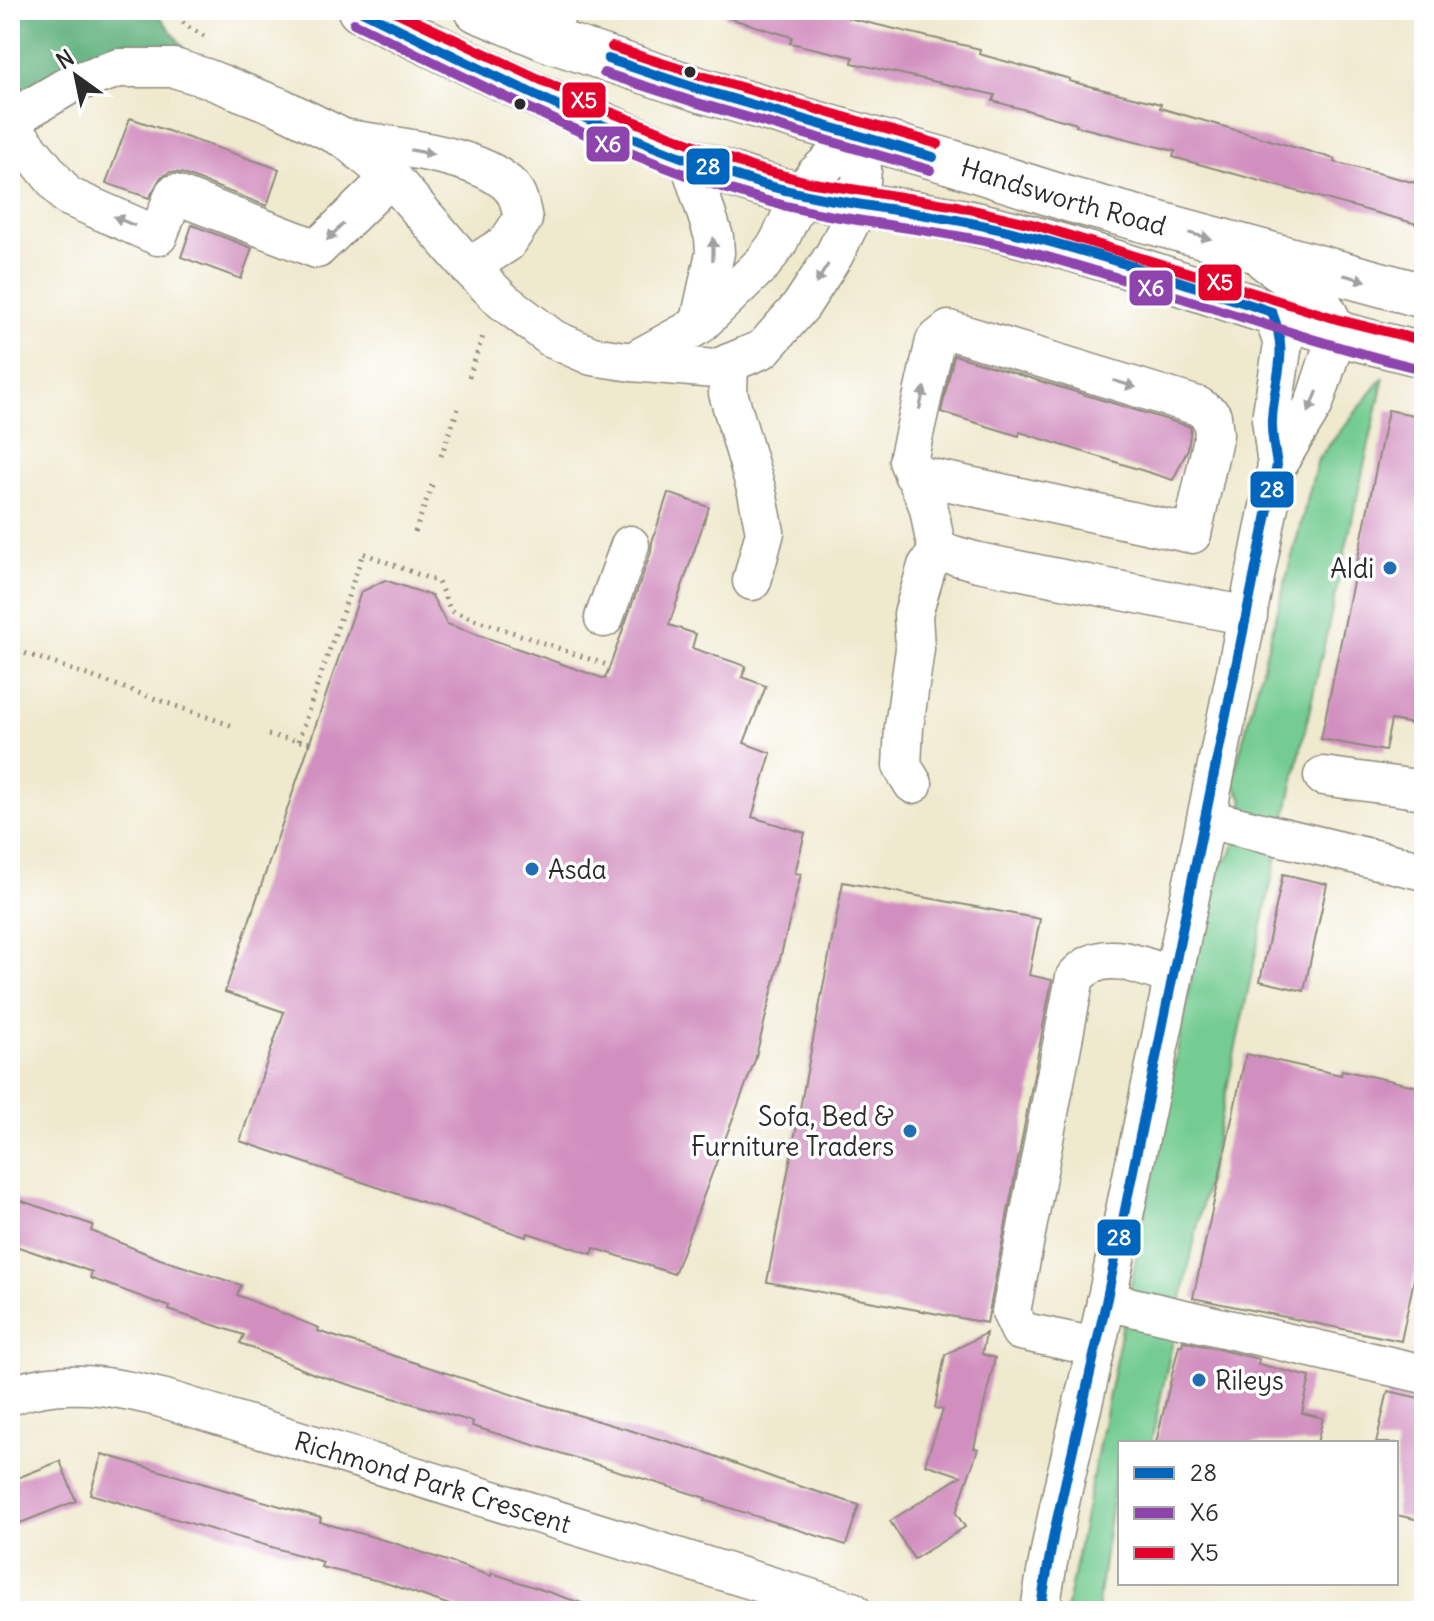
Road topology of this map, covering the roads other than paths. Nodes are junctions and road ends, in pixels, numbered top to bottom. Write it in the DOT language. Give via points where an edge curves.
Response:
graph roads {
  1 [pos="360,10"];
  2 [pos="477,10"];
  3 [pos="552,25"];
  4 [pos="10,122"];
  5 [pos="856,136"];
  6 [pos="345,139"];
  7 [pos="689,160"];
  8 [pos="391,177"];
  9 [pos="802,193"];
  10 [pos="859,205"];
  11 [pos="1253,251"];
  12 [pos="469,267"];
  13 [pos="1424,296"];
  14 [pos="1272,312"];
  15 [pos="699,325"];
  16 [pos="1337,333"];
  17 [pos="1424,355"];
  18 [pos="632,362"];
  19 [pos="729,363"];
  20 [pos="1277,465"];
  21 [pos="913,474"];
  22 [pos="630,545"];
  23 [pos="939,551"];
  24 [pos="752,581"];
  25 [pos="1248,616"];
  26 [pos="604,618"];
  27 [pos="1323,776"];
  28 [pos="913,784"];
  29 [pos="1424,790"];
  30 [pos="1207,819"];
  31 [pos="1424,871"];
  32 [pos="1173,976"];
  33 [pos="1106,1301"];
  34 [pos="1096,1347"];
  35 [pos="1424,1374"];
  36 [pos="10,1396"];
  37 [pos="852,1611"];
  38 [pos="1040,1611"];
  1 -- 7 [label="main road, Handsworth Road" via="530,93"];
  2 -- 3 [label="main road, Handsworth Road"];
  3 -- 5 [label="main road, Handsworth Road" via="698,89"];
  4 -- 6 [label="street" via="71,84 119,68 174,68 280,107"];
  8 -- 4 [label="street, one-way" via="317,249 174,194 158,236 67,196"];
  5 -- 9 [label="street"];
  5 -- 10 [label="street" via="862,169"];
  5 -- 11 [label="main road, Handsworth Road, one-way"];
  6 -- 8 [label="street"];
  6 -- 12 [label="street, one-way" via="456,158 501,178 516,195 523,219 507,243"];
  7 -- 9 [label="main road, Handsworth Road"];
  15 -- 7 [label="street, one-way" via="715,253"];
  8 -- 12 [label="street"];
  9 -- 10 [label="main road, Handsworth Road"];
  9 -- 15 [label="street" via="763,263"];
  10 -- 14 [label="main road, Handsworth Road" via="981,225 1090,253"];
  10 -- 19 [label="street, one-way" via="801,306 763,349"];
  11 -- 13 [label="main road, Handsworth Road, one-way"];
  11 -- 16 [label="street" via="1322,300"];
  12 -- 18 [label="street" via="553,339 592,356"];
  14 -- 16 [label="main road, Handsworth Road"];
  14 -- 20 [label="street" via="1283,344 1271,419"];
  15 -- 18 [label="street"];
  16 -- 17 [label="main road, Handsworth Road"];
  16 -- 20 [label="street, one-way" via="1314,404"];
  18 -- 19 [label="street" via="715,369"];
  19 -- 24 [label="street" via="728,393 765,532"];
  20 -- 25 [label="street"];
  21 -- 21 [label="street, one-way" via="908,461 935,341 949,330 1198,406 1212,416 1214,434 1192,534"];
  21 -- 23 [label="street"];
  22 -- 26 [label="street"];
  23 -- 25 [label="street"];
  23 -- 28 [label="street" via="927,566 913,614 915,649 902,766"];
  25 -- 30 [label="street"];
  27 -- 29 [label="street"];
  30 -- 31 [label="street"];
  30 -- 32 [label="street"];
  32 -- 33 [label="street"];
  32 -- 34 [label="street" via="1103,960 1087,964 1075,977 1011,1312 1020,1331"];
  33 -- 34 [label="street"];
  33 -- 35 [label="street"];
  34 -- 38 [label="street"];
  36 -- 37 [label="street, Richmond Park Crescent" via="60,1385 112,1386 165,1399"];
}
